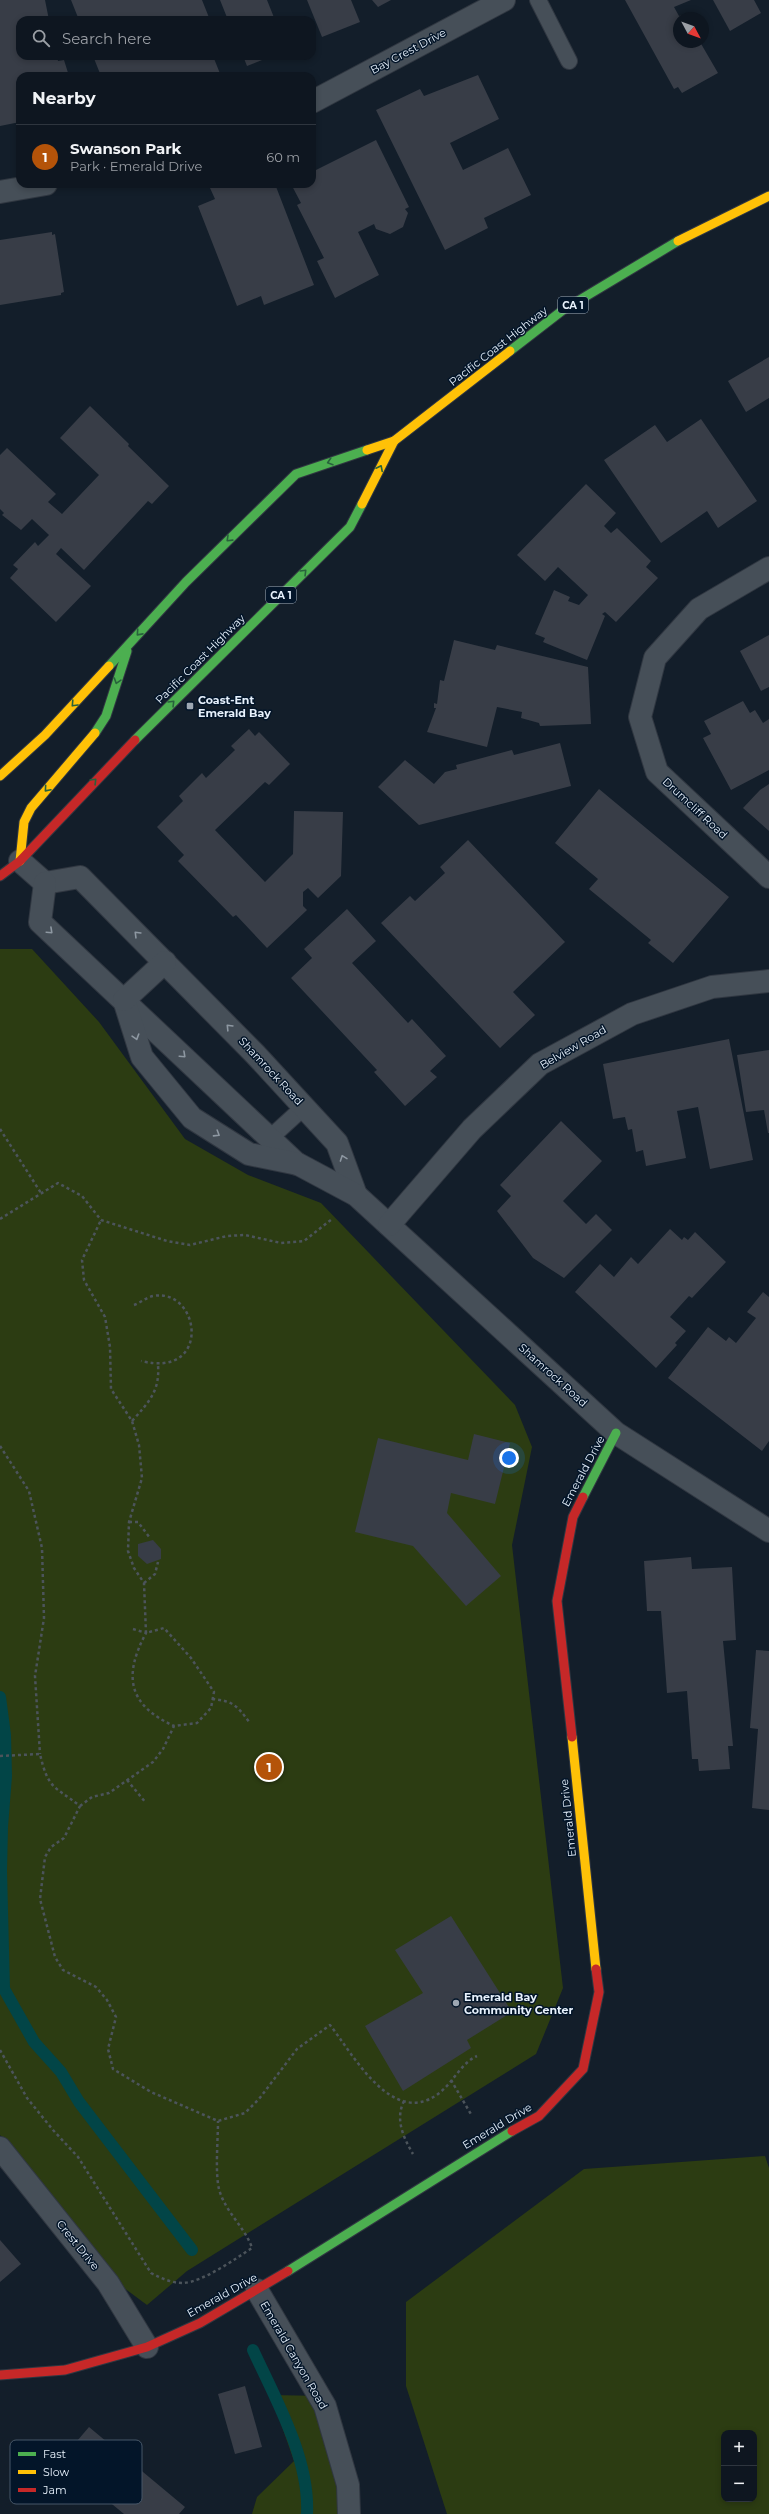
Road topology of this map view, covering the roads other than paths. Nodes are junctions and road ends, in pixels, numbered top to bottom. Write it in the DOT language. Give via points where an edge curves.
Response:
graph roads {
  1 [pos="504,0"];
  2 [pos="538,0"];
  3 [pos="569,61"];
  4 [pos="316,100"];
  5 [pos="23,188"];
  6 [pos="0,192"];
  7 [pos="769,196"];
  8 [pos="394,441"];
  9 [pos="769,568"];
  10 [pos="129,644"];
  11 [pos="0,776"];
  12 [pos="10,863"];
  13 [pos="0,876"];
  14 [pos="769,876"];
  15 [pos="45,883"];
  16 [pos="164,962"];
  17 [pos="769,981"];
  18 [pos="124,1000"];
  19 [pos="304,1107"];
  20 [pos="270,1138"];
  21 [pos="298,1164"];
  22 [pos="356,1194"];
  23 [pos="389,1225"];
  24 [pos="616,1433"];
  25 [pos="769,1531"];
  26 [pos="0,2148"];
  27 [pos="257,2290"];
  28 [pos="147,2347"];
  29 [pos="0,2375"];
  30 [pos="349,2514"];
  1 -- 4 [label="street, Bay Crest Drive"];
  2 -- 3 [label="lane"];
  5 -- 6 [label="street"];
  7 -- 8 [label="main road, Pacific Coast Highway / CA 1" via="680,240 563,310"];
  8 -- 10 [label="main road, Pacific Coast Highway / CA 1, one-way" via="296,474 186,582"];
  12 -- 8 [label="main road, Pacific Coast Highway / CA 1, one-way" via="350,527"];
  9 -- 14 [label="street, Drumcliff Road" via="699,609 655,658 640,717 657,772"];
  10 -- 11 [label="main road, Pacific Coast Highway / CA 1, one-way" via="45,735"];
  10 -- 12 [label="main road, one-way" via="106,716 93,736 30,808"];
  12 -- 13 [label="main road, Pacific Coast Highway / CA 1"];
  12 -- 15 [label="street"];
  16 -- 15 [label="street, Shamrock Road, one-way" via="80,877"];
  15 -- 18 [label="street, Shamrock Road, one-way" via="40,922"];
  16 -- 18 [label="street"];
  19 -- 16 [label="street, Shamrock Road, one-way"];
  17 -- 23 [label="street, Belview Road" via="712,987 632,1014 540,1064 472,1128"];
  18 -- 20 [label="street, Shamrock Road, one-way"];
  18 -- 21 [label="street, Shamrock Road, one-way" via="142,1057 192,1118 249,1154"];
  19 -- 20 [label="lane"];
  22 -- 19 [label="street, Shamrock Road, one-way" via="337,1142"];
  20 -- 21 [label="street, Shamrock Road"];
  21 -- 22 [label="street, Shamrock Road"];
  22 -- 23 [label="street, Shamrock Road"];
  23 -- 24 [label="street, Shamrock Road"];
  24 -- 25 [label="street, Shamrock Road"];
  24 -- 27 [label="main road, Emerald Drive" via="573,1517 557,1601 599,1992 583,2069 539,2116 489,2144"];
  26 -- 28 [label="street, Crest Drive" via="108,2283"];
  27 -- 28 [label="main road, Emerald Drive" via="200,2322"];
  27 -- 30 [label="street, Emerald Canyon Road" via="325,2406 348,2485"];
  28 -- 29 [label="main road, Emerald Drive" via="65,2370"];
}
